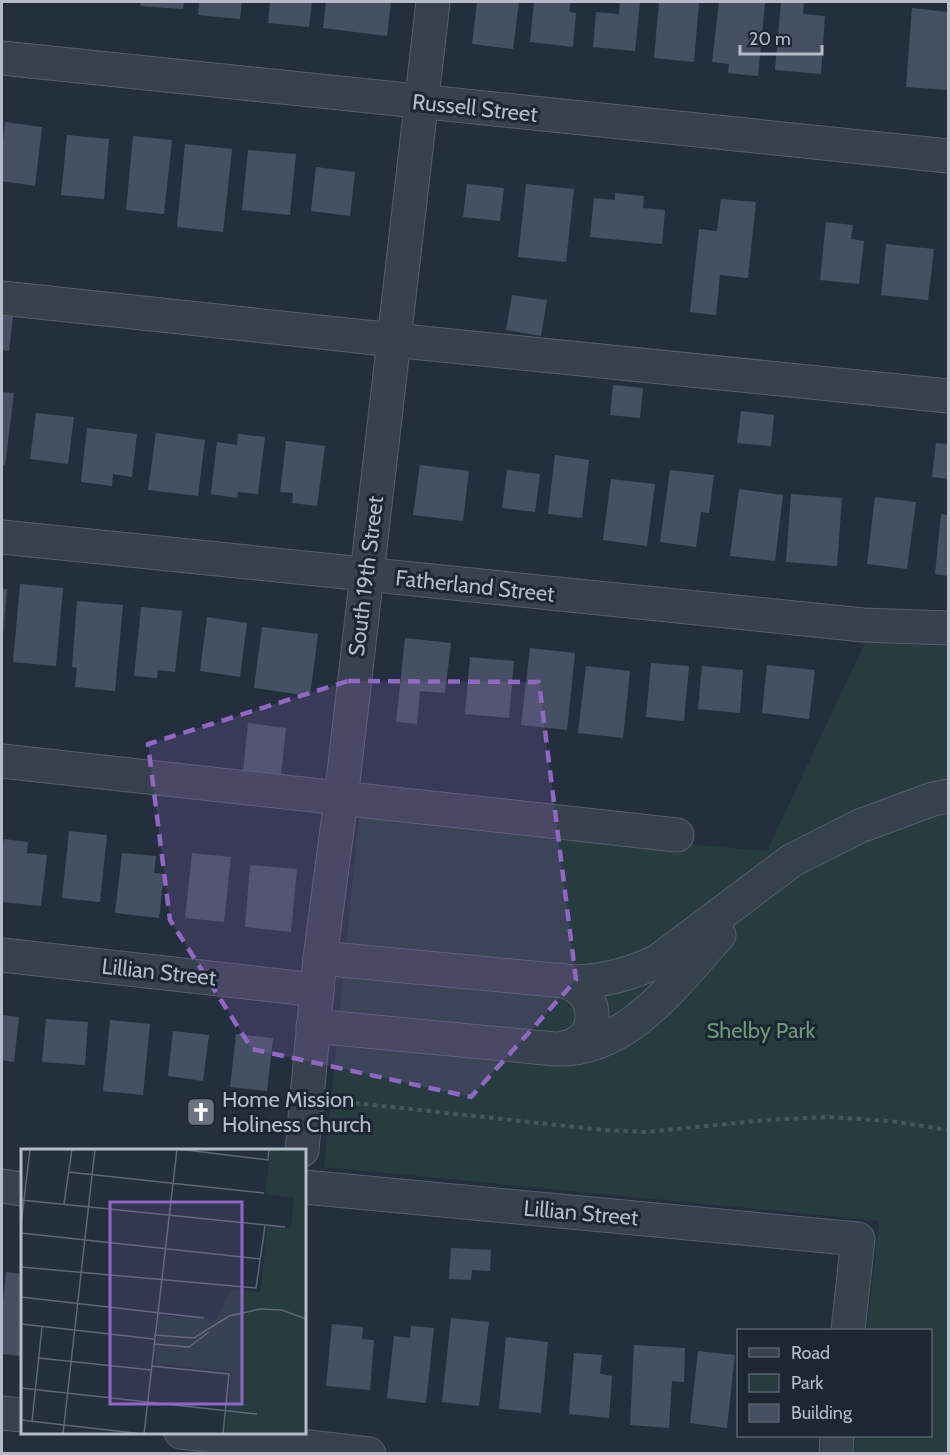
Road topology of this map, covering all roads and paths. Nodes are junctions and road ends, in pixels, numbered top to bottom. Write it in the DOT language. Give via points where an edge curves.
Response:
graph roads {
  1 [pos="433,2"];
  2 [pos="2,58"];
  3 [pos="422,103"];
  4 [pos="948,156"];
  5 [pos="2,298"];
  6 [pos="394,339"];
  7 [pos="948,396"];
  8 [pos="2,537"];
  9 [pos="366,574"];
  10 [pos="948,628"];
  11 [pos="2,761"];
  12 [pos="948,796"];
  13 [pos="341,800"];
  14 [pos="677,835"];
  15 [pos="791,861"];
  16 [pos="2,955"];
  17 [pos="320,958"];
  18 [pos="558,980"];
  19 [pos="317,990"];
  20 [pos="313,1026"];
  21 [pos="555,1049"];
  22 [pos="307,1098"];
  23 [pos="948,1130"];
  24 [pos="302,1149"];
  25 [pos="2,1186"];
  26 [pos="306,1187"];
  27 [pos="21,1189"];
  28 [pos="848,1329"];
  29 [pos="2,1413"];
  30 [pos="21,1415"];
  31 [pos="198,1434"];
  32 [pos="837,1437"];
  33 [pos="269,1443"];
  34 [pos="369,1454"];
  35 [pos="836,1454"];
  1 -- 3 [label="street, South 19th Street"];
  2 -- 3 [label="street, Russell Street"];
  3 -- 4 [label="street, Russell Street"];
  3 -- 6 [label="street, South 19th Street"];
  5 -- 6 [label="street"];
  6 -- 7 [label="street"];
  6 -- 9 [label="street, South 19th Street"];
  8 -- 9 [label="street, Fatherland Street"];
  9 -- 10 [label="street, Fatherland Street" via="863,625"];
  9 -- 13 [label="street, South 19th Street"];
  11 -- 13 [label="street"];
  12 -- 15 [label="street" via="861,826"];
  13 -- 14 [label="street"];
  13 -- 17 [label="street, South 19th Street"];
  15 -- 18 [label="street" via="658,961 610,979"];
  15 -- 21 [label="street" via="637,1020 590,1044"];
  16 -- 19 [label="street, Lillian Street"];
  17 -- 18 [label="street"];
  17 -- 19 [label="street, South 19th Street"];
  18 -- 21 [label="street" via="582,990 589,1000 592,1017 588,1033 579,1043"];
  19 -- 20 [label="street, South 19th Street"];
  20 -- 21 [label="street"];
  20 -- 22 [label="street, South 19th Street"];
  22 -- 23 [label="path" via="603,1130 646,1132 828,1117"];
  22 -- 24 [label="street, South 19th Street"];
  25 -- 27 [label="street"];
  26 -- 28 [label="street, Lillian Street" via="858,1239"];
  29 -- 30 [label="street"];
  31 -- 33 [label="street"];
  32 -- 35 [label="street"];
  33 -- 34 [label="street"];
}
